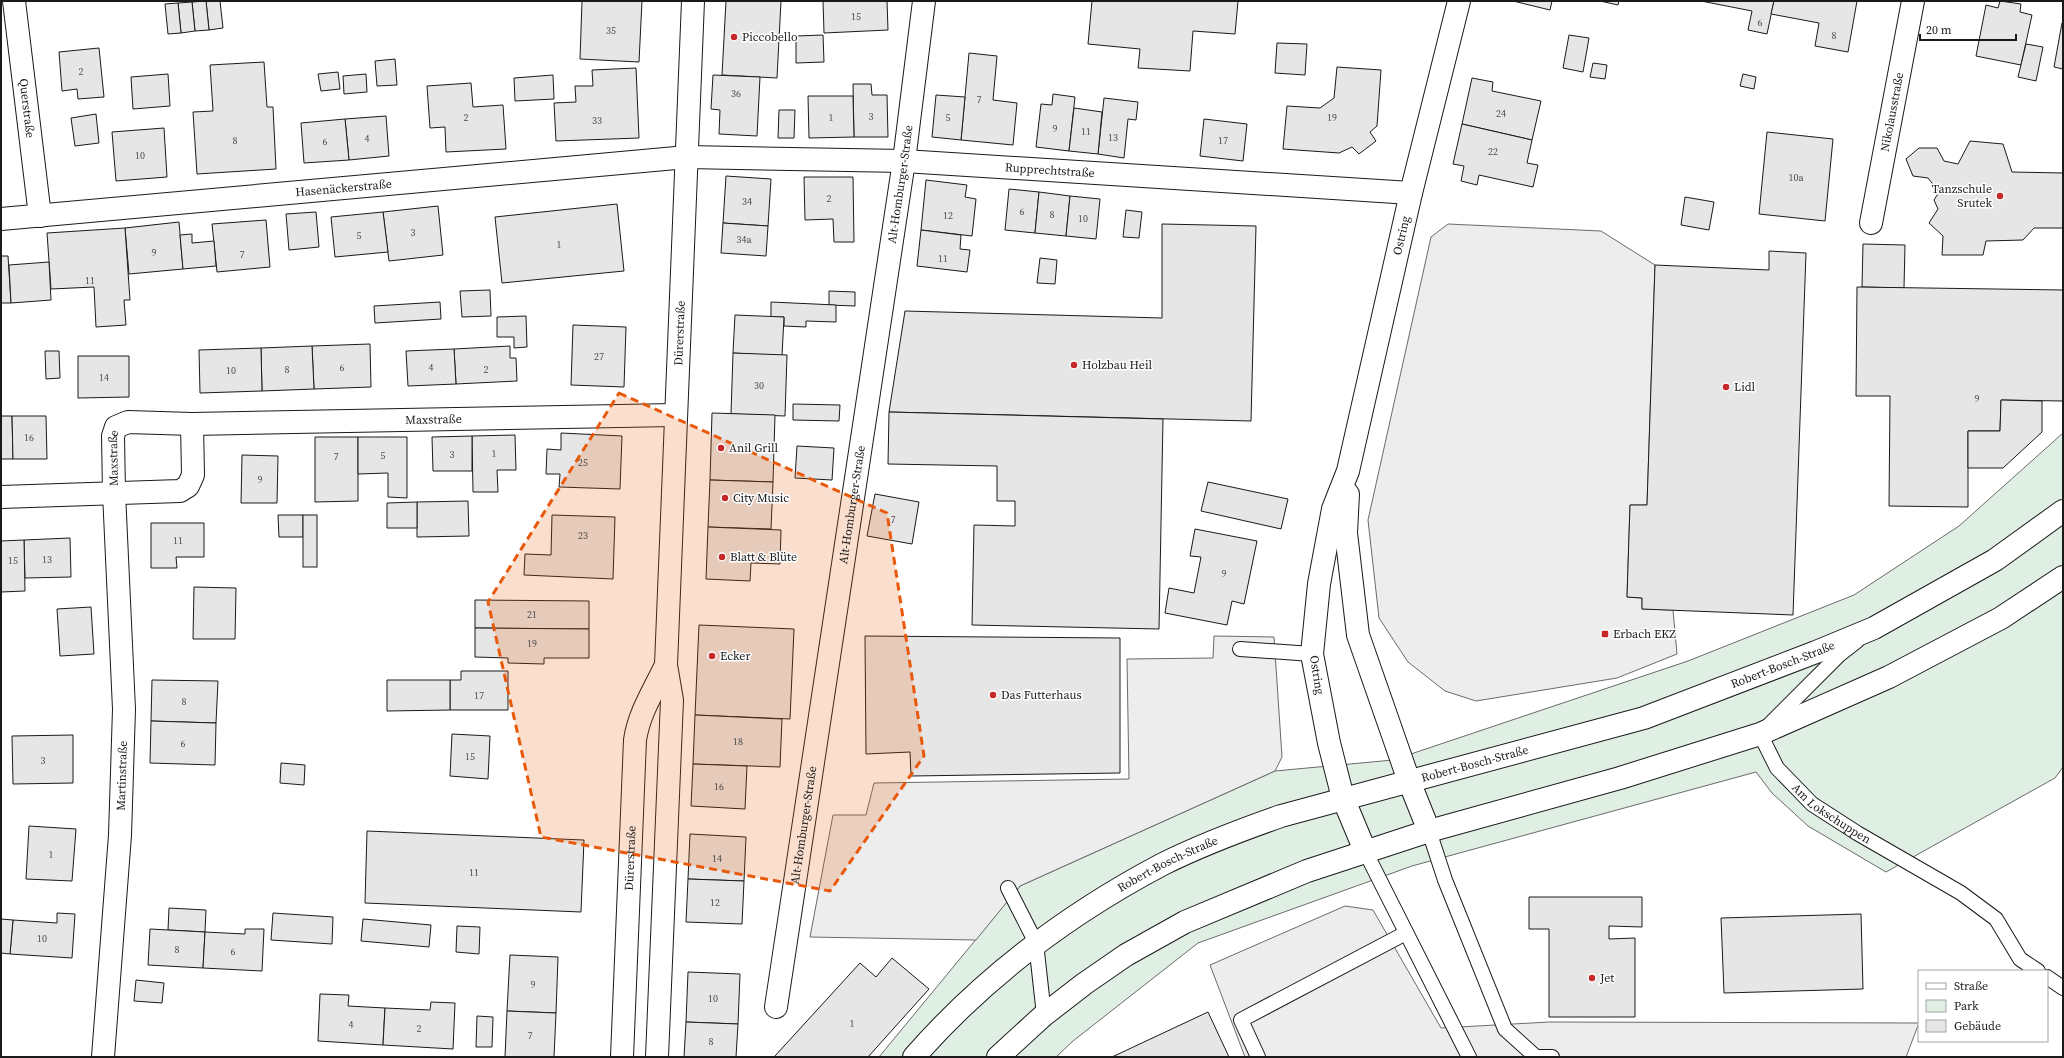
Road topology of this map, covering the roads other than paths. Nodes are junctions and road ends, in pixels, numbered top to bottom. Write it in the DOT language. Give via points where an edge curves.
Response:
graph roads {
  1 [pos="14,1"];
  2 [pos="693,1"];
  3 [pos="924,1"];
  4 [pos="1459,1"];
  5 [pos="1913,1"];
  6 [pos="687,157"];
  7 [pos="904,161"];
  8 [pos="1411,193"];
  9 [pos="40,216"];
  10 [pos="1,219"];
  11 [pos="1871,223"];
  12 [pos="675,415"];
  13 [pos="192,424"];
  14 [pos="1348,471"];
  15 [pos="114,493"];
  16 [pos="1,497"];
  17 [pos="2063,511"];
  18 [pos="2063,577"];
  19 [pos="1874,628"];
  20 [pos="1240,649"];
  21 [pos="1312,654"];
  22 [pos="666,665"];
  23 [pos="1760,734"];
  24 [pos="1409,781"];
  25 [pos="1343,798"];
  26 [pos="1429,830"];
  27 [pos="1366,853"];
  28 [pos="1008,888"];
  29 [pos="1406,933"];
  30 [pos="1036,943"];
  31 [pos="2036,970"];
  32 [pos="2048,978"];
  33 [pos="2063,988"];
  34 [pos="776,1007"];
  35 [pos="1044,1015"];
  36 [pos="103,1057"];
  37 [pos="622,1057"];
  38 [pos="656,1057"];
  39 [pos="914,1057"];
  40 [pos="998,1057"];
  41 [pos="1258,1057"];
  42 [pos="1469,1057"];
  43 [pos="1552,1057"];
  1 -- 9 [label="street, Querstraße"];
  2 -- 6 [label="street, Dürerstraße"];
  3 -- 7 [label="street, Alt-Homburger-Straße"];
  4 -- 8 [label="street, Ostring"];
  5 -- 11 [label="street, Nikolausstraße"];
  6 -- 7 [label="street, Rupprechtstraße"];
  6 -- 9 [label="street, Hasenäckerstraße"];
  6 -- 12 [label="street, Dürerstraße"];
  7 -- 8 [label="street, Rupprechtstraße"];
  7 -- 34 [label="street, Alt-Homburger-Straße"];
  8 -- 14 [label="street, Ostring"];
  9 -- 10 [label="street, Hasenäckerstraße"];
  12 -- 13 [label="street, Maxstraße"];
  12 -- 22 [label="street, Dürerstraße"];
  13 -- 15 [label="street, Maxstraße" via="193,475 188,486 180,491"];
  13 -- 15 [label="street, Maxstraße" via="128,422 116,427 113,436"];
  14 -- 21 [label="street, Ostring" via="1332,517 1319,584"];
  14 -- 24 [label="street, Ostring" via="1346,533 1358,635"];
  15 -- 16 [label="street, Maxstraße"];
  15 -- 36 [label="street, Martinstraße" via="124,709 120,835"];
  17 -- 19 [label="street, Robert-Bosch-Straße" via="1995,560"];
  18 -- 23 [label="street" via="2001,618 1889,677"];
  19 -- 23 [label="lane" via="1839,655"];
  19 -- 24 [label="street, Robert-Bosch-Straße" via="1644,718"];
  20 -- 21 [label="lane"];
  21 -- 25 [label="street, Ostring" via="1329,743"];
  22 -- 37 [label="street, Dürerstraße" via="643,710 635,740"];
  22 -- 38 [label="street, Dürerstraße" via="672,700"];
  23 -- 26 [label="street" via="1620,778"];
  23 -- 31 [label="lane, Am Lokschuppen" via="1777,768 1812,804 1961,893 1996,919 2020,959"];
  24 -- 25 [label="street, Robert-Bosch-Straße"];
  24 -- 26 [label="street, Ostring"];
  25 -- 27 [label="street, Ostring"];
  25 -- 30 [label="street, Robert-Bosch-Straße" via="1248,828 1164,864 1096,902"];
  26 -- 27 [label="street"];
  26 -- 43 [label="lane" via="1445,880 1505,1029 1536,1056"];
  27 -- 29 [label="lane"];
  27 -- 35 [label="street" via="1306,871 1185,922 1126,955"];
  28 -- 30 [label="lane"];
  29 -- 41 [label="lane" via="1241,1020"];
  29 -- 42 [label="lane"];
  30 -- 35 [label="lane"];
  30 -- 39 [label="street, Robert-Bosch-Straße" via="997,974 941,1026"];
  32 -- 33 [label="lane"];
  35 -- 40 [label="street"];
}
